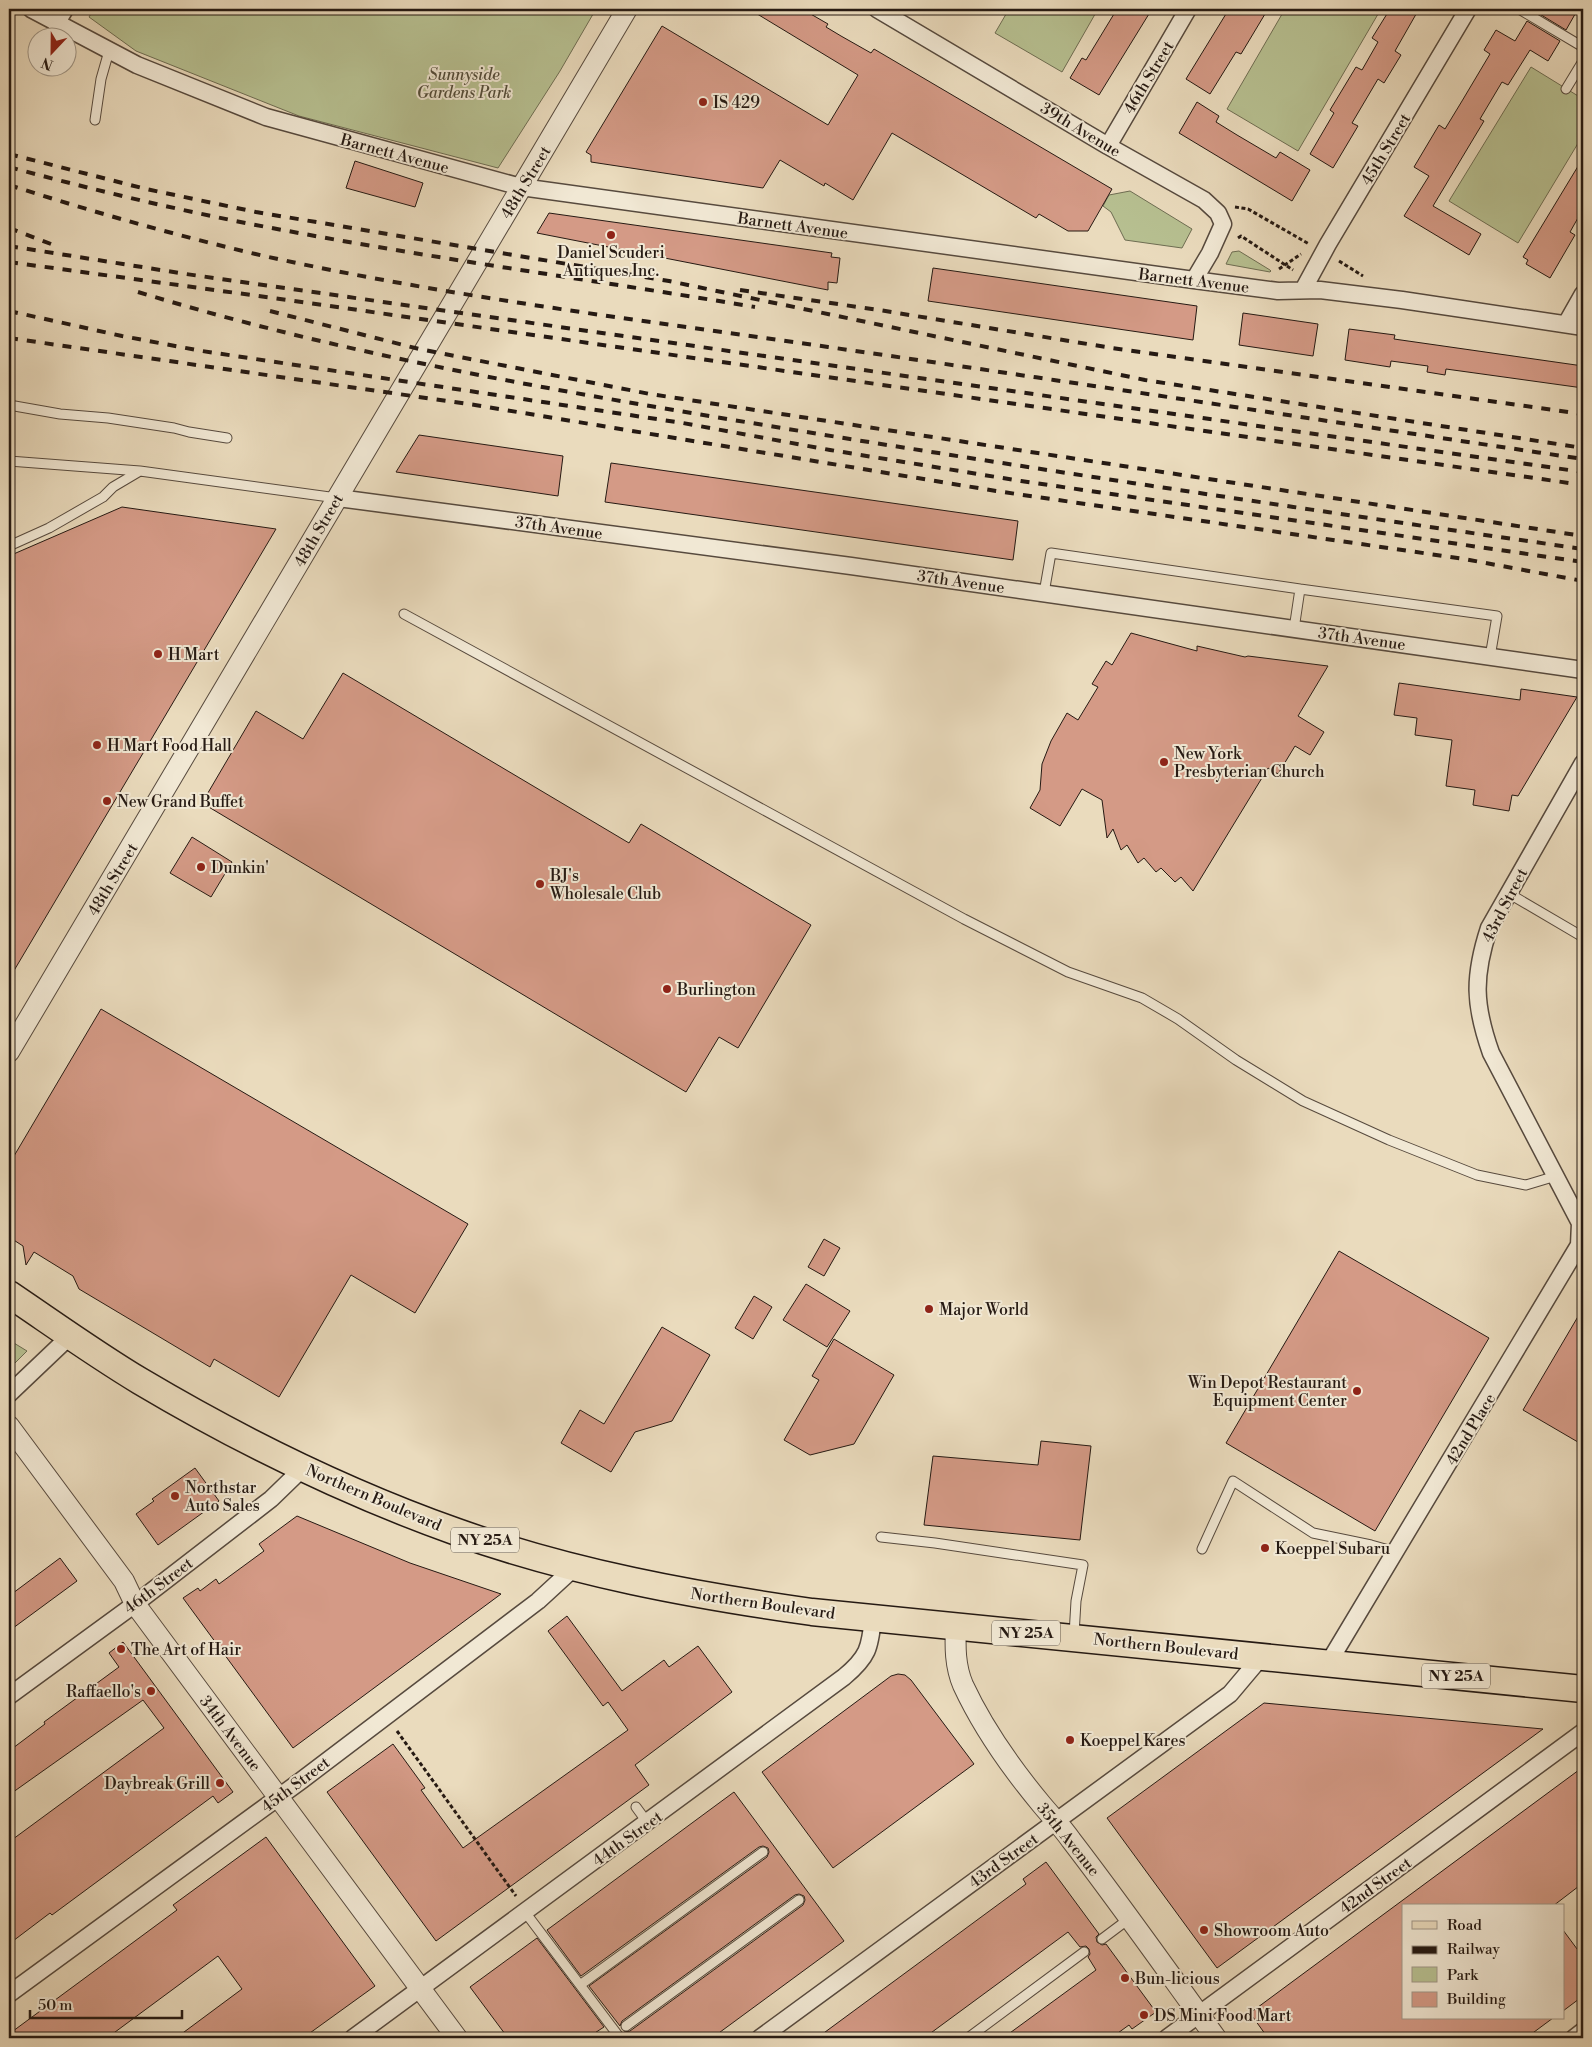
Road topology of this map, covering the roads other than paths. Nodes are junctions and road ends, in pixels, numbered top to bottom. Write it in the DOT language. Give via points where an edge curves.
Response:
graph roads {
  1 [pos="31,9"];
  2 [pos="65,9"];
  3 [pos="628,9"];
  4 [pos="877,9"];
  5 [pos="1188,9"];
  6 [pos="1468,9"];
  7 [pos="1519,9"];
  8 [pos="903,15"];
  9 [pos="56,24"];
  10 [pos="1583,47"];
  11 [pos="109,51"];
  12 [pos="1583,61"];
  13 [pos="1566,89"];
  14 [pos="95,120"];
  15 [pos="1108,146"];
  16 [pos="521,187"];
  17 [pos="1194,280"];
  18 [pos="1303,290"];
  19 [pos="1583,294"];
  20 [pos="1566,324"];
  21 [pos="1583,327"];
  22 [pos="9,405"];
  23 [pos="227,438"];
  24 [pos="9,461"];
  25 [pos="140,471"];
  26 [pos="338,498"];
  27 [pos="9,546"];
  28 [pos="1300,589"];
  29 [pos="1044,593"];
  30 [pos="404,614"];
  31 [pos="1294,629"];
  32 [pos="1490,657"];
  33 [pos="1583,670"];
  34 [pos="1583,763"];
  35 [pos="1508,893"];
  36 [pos="1583,937"];
  37 [pos="9,1052"];
  38 [pos="1556,1176"];
  39 [pos="1564,1191"];
  40 [pos="1582,1222"];
  41 [pos="9,1294"];
  42 [pos="70,1336"];
  43 [pos="9,1394"];
  44 [pos="9,1426"];
  45 [pos="303,1468"];
  46 [pos="881,1537"];
  47 [pos="1202,1549"];
  48 [pos="1396,1552"];
  49 [pos="575,1567"];
  50 [pos="135,1604"];
  51 [pos="873,1618"];
  52 [pos="956,1626"];
  53 [pos="1074,1637"];
  54 [pos="1262,1656"];
  55 [pos="1328,1662"];
  56 [pos="1583,1688"];
  57 [pos="9,1696"];
  58 [pos="1583,1732"];
  59 [pos="278,1797"];
  60 [pos="636,1807"];
  61 [pos="1057,1821"];
  62 [pos="647,1822"];
  63 [pos="763,1852"];
  64 [pos="799,1900"];
  65 [pos="526,1912"];
  66 [pos="1130,1917"];
  67 [pos="1102,1939"];
  68 [pos="1084,1952"];
  69 [pos="580,1985"];
  70 [pos="420,1989"];
  71 [pos="9,1994"];
  72 [pos="1199,2015"];
  73 [pos="626,2026"];
  74 [pos="1583,2031"];
  75 [pos="353,2038"];
  76 [pos="457,2038"];
  77 [pos="620,2038"];
  78 [pos="760,2038"];
  79 [pos="968,2038"];
  80 [pos="1167,2038"];
  81 [pos="1216,2038"];
  82 [pos="1574,2038"];
  1 -- 9 [label="street, Barnett Avenue"];
  2 -- 9 [label="street"];
  3 -- 16 [label="street, 48th Street"];
  4 -- 8 [label="street, 39th Avenue"];
  5 -- 15 [label="street, 46th Street"];
  6 -- 18 [label="street, 45th Street"];
  7 -- 10 [label="lane"];
  8 -- 15 [label="street, 39th Avenue"];
  9 -- 11 [label="street, Barnett Avenue"];
  11 -- 14 [label="lane"];
  11 -- 16 [label="street, Barnett Avenue" via="266,117"];
  12 -- 13 [label="lane"];
  15 -- 17 [label="street, 39th Avenue" via="1204,200 1218,213 1223,224"];
  16 -- 17 [label="street, Barnett Avenue"];
  16 -- 26 [label="street, 48th Street"];
  17 -- 18 [label="street, Barnett Avenue"];
  18 -- 20 [label="street, Barnett Avenue" via="1402,300"];
  19 -- 20 [label="street"];
  20 -- 21 [label="street, Barnett Avenue"];
  22 -- 23 [label="lane" via="165,426"];
  24 -- 25 [label="lane"];
  25 -- 26 [label="lane"];
  25 -- 27 [label="lane" via="49,528"];
  26 -- 29 [label="street, 37th Avenue"];
  26 -- 37 [label="street, 48th Street"];
  28 -- 29 [label="lane" via="1051,553"];
  28 -- 31 [label="lane"];
  28 -- 32 [label="lane" via="1497,616"];
  29 -- 31 [label="street, 37th Avenue"];
  30 -- 38 [label="lane" via="964,919 1068,972 1142,998 1303,1101 1389,1140 1477,1174 1526,1185"];
  31 -- 32 [label="street, 37th Avenue"];
  32 -- 33 [label="street, 37th Avenue"];
  34 -- 35 [label="street, 43rd Street"];
  35 -- 36 [label="lane"];
  35 -- 38 [label="street, 43rd Street" via="1489,928 1480,954 1477,976 1481,1025 1491,1053"];
  38 -- 39 [label="street, 43rd Street"];
  39 -- 40 [label="street, 42nd Place"];
  40 -- 48 [label="street, 42nd Place" via="1580,1245 1575,1254"];
  41 -- 42 [label="main road, Northern Boulevard / NY 25A"];
  42 -- 43 [label="street"];
  42 -- 45 [label="main road, Northern Boulevard / NY 25A" via="172,1400"];
  44 -- 50 [label="street, 34th Avenue" via="124,1581"];
  45 -- 49 [label="main road, Northern Boulevard / NY 25A" via="458,1532"];
  45 -- 50 [label="street, 46th Street" via="271,1499"];
  46 -- 53 [label="lane" via="1083,1565"];
  47 -- 48 [label="lane" via="1233,1482 1313,1533"];
  48 -- 55 [label="street, 42nd Place"];
  49 -- 51 [label="main road, Northern Boulevard / NY 25A" via="737,1601"];
  49 -- 59 [label="street, 45th Street" via="538,1600"];
  50 -- 57 [label="street, 46th Street"];
  50 -- 59 [label="street, 34th Avenue"];
  51 -- 52 [label="main road, Northern Boulevard / NY 25A"];
  51 -- 62 [label="street, 44th Street" via="868,1648 858,1665"];
  52 -- 53 [label="main road, Northern Boulevard / NY 25A"];
  52 -- 61 [label="street, 35th Avenue" via="955,1654 963,1684 1009,1762"];
  53 -- 54 [label="main road, Northern Boulevard / NY 25A"];
  54 -- 55 [label="main road, Northern Boulevard / NY 25A"];
  54 -- 61 [label="street, 43rd Street" via="1230,1694"];
  55 -- 56 [label="main road, Northern Boulevard / NY 25A"];
  58 -- 72 [label="street, 42nd Street"];
  59 -- 70 [label="street, 34th Avenue"];
  59 -- 71 [label="street, 45th Street"];
  60 -- 62 [label="lane"];
  61 -- 66 [label="street, 35th Avenue"];
  61 -- 78 [label="street, 43rd Street"];
  62 -- 65 [label="street, 44th Street"];
  63 -- 69 [label="lane"];
  64 -- 73 [label="lane"];
  65 -- 69 [label="lane"];
  65 -- 70 [label="street, 44th Street"];
  66 -- 67 [label="lane"];
  66 -- 72 [label="street, 35th Avenue"];
  68 -- 79 [label="lane"];
  69 -- 77 [label="lane"];
  70 -- 75 [label="street, 44th Street"];
  70 -- 76 [label="street, 34th Avenue"];
  72 -- 80 [label="street, 42nd Street"];
  72 -- 81 [label="street, 35th Avenue"];
  74 -- 82 [label="street"];
}
